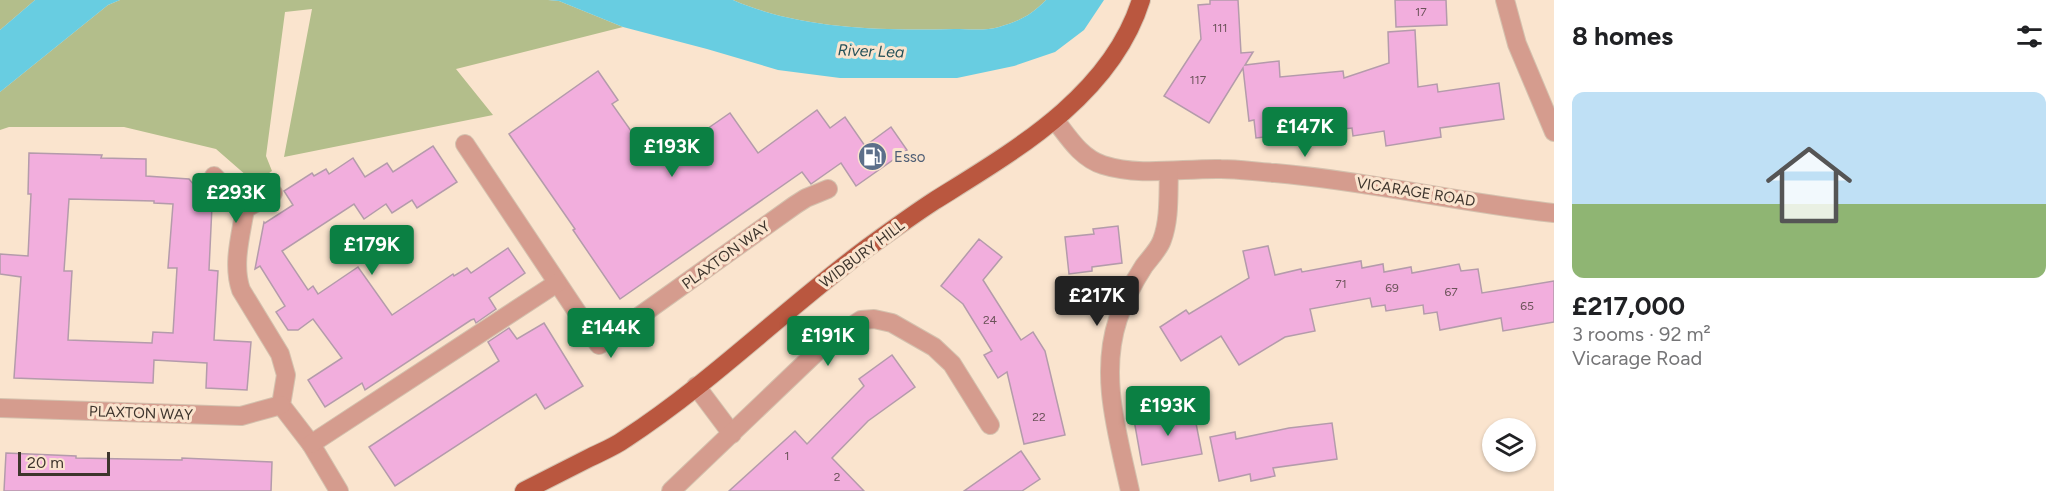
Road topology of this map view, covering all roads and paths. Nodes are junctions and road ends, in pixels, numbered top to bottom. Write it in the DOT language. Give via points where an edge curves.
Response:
graph roads {
  1 [pos="1141,0"];
  2 [pos="1505,0"];
  3 [pos="1054,120"];
  4 [pos="1554,132"];
  5 [pos="465,144"];
  6 [pos="1169,171"];
  7 [pos="214,176"];
  8 [pos="828,189"];
  9 [pos="273,193"];
  10 [pos="245,209"];
  11 [pos="1554,213"];
  12 [pos="557,283"];
  13 [pos="696,386"];
  14 [pos="281,405"];
  15 [pos="0,408"];
  16 [pos="990,425"];
  17 [pos="732,434"];
  18 [pos="311,444"];
  19 [pos="676,490"];
  20 [pos="339,491"];
  21 [pos="524,491"];
  22 [pos="1130,491"];
  1 -- 3 [label="main road, WIDBURY HILL" via="1110,61"];
  2 -- 4 [label="street" via="1517,44"];
  3 -- 6 [label="street, VICARAGE ROAD" via="1087,158 1102,165"];
  3 -- 13 [label="main road, WIDBURY HILL" via="994,165 868,248"];
  5 -- 12 [label="street, PLAXTON WAY"];
  6 -- 11 [label="street, VICARAGE ROAD" via="1221,169 1330,178"];
  6 -- 22 [label="street" via="1162,241 1127,295 1111,347 1112,410"];
  7 -- 10 [label="street"];
  8 -- 12 [label="street, PLAXTON WAY" via="806,198 599,345"];
  9 -- 10 [label="street"];
  10 -- 14 [label="street" via="237,280 280,354 286,375"];
  12 -- 18 [label="street"];
  13 -- 17 [label="street"];
  13 -- 21 [label="main road, WIDBURY HILL" via="624,440"];
  14 -- 15 [label="street, PLAXTON WAY" via="241,416"];
  14 -- 18 [label="street"];
  16 -- 17 [label="street" via="952,364 934,347 892,323 874,319 861,320 825,344"];
  17 -- 19 [label="street"];
  18 -- 20 [label="street"];
}
